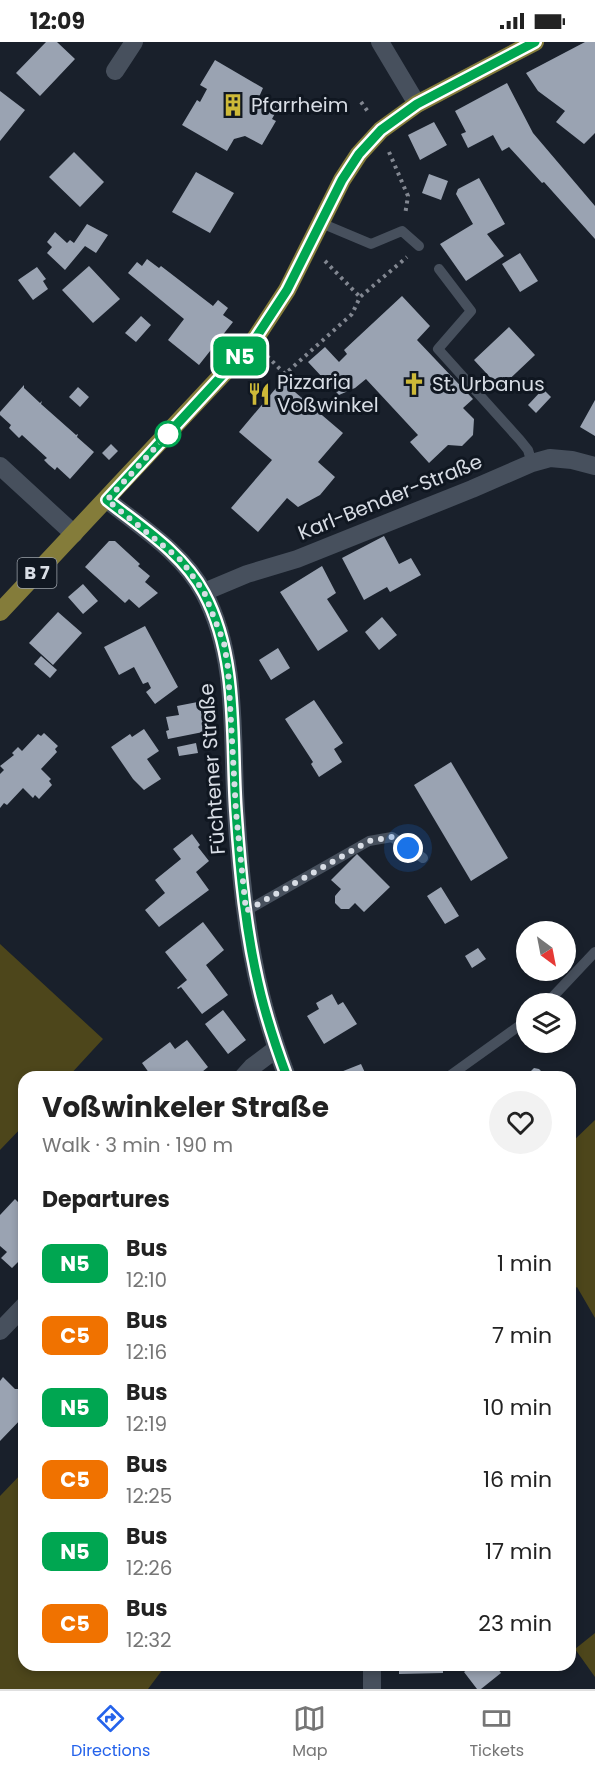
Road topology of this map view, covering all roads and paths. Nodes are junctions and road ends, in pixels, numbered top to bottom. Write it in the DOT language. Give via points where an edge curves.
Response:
graph roads {
  1 [pos="134,42"];
  2 [pos="380,42"];
  3 [pos="535,42"];
  4 [pos="115,71"];
  5 [pos="417,104"];
  6 [pos="381,130"];
  7 [pos="321,223"];
  8 [pos="402,231"];
  9 [pos="309,246"];
  10 [pos="419,246"];
  11 [pos="439,268"];
  12 [pos="360,297"];
  13 [pos="253,342"];
  14 [pos="532,463"];
  15 [pos="0,466"];
  16 [pos="595,466"];
  17 [pos="107,500"];
  18 [pos="74,534"];
  19 [pos="204,592"];
  20 [pos="0,612"];
  21 [pos="423,858"];
  22 [pos="246,911"];
  23 [pos="595,952"];
  24 [pos="556,993"];
  25 [pos="516,1028"];
  26 [pos="276,1049"];
  27 [pos="250,1071"];
  28 [pos="285,1071"];
  29 [pos="456,1071"];
  30 [pos="18,1312"];
  31 [pos="0,1331"];
  32 [pos="372,1671"];
  33 [pos="372,1689"];
  1 -- 4 [label="street"];
  2 -- 5 [label="street"];
  3 -- 5 [label="main road, B 7"];
  5 -- 6 [label="main road, B 7"];
  6 -- 7 [label="main road, B 7" via="342,180"];
  6 -- 8 [label="path" via="408,196"];
  7 -- 8 [label="lane" via="372,244"];
  7 -- 9 [label="main road, B 7"];
  8 -- 10 [label="lane"];
  9 -- 12 [label="path"];
  9 -- 13 [label="main road, B 7" via="287,290"];
  10 -- 12 [label="path"];
  11 -- 14 [label="lane" via="471,311 438,349 520,440"];
  12 -- 13 [label="path" via="352,314 285,374"];
  13 -- 17 [label="main road, B 7"];
  14 -- 16 [label="street, Karl-Bender-Straße" via="550,458"];
  14 -- 19 [label="street, Karl-Bender-Straße" via="297,559"];
  15 -- 18 [label="street"];
  17 -- 18 [label="main road, B 7"];
  17 -- 19 [label="street, Füchtener Straße" via="182,561"];
  18 -- 20 [label="main road, B 7"];
  19 -- 22 [label="street, Füchtener Straße" via="224,643 228,668"];
  21 -- 22 [label="lane" via="392,837 369,841"];
  22 -- 26 [label="street, Füchtener Straße" via="260,993"];
  23 -- 24 [label="lane"];
  25 -- 29 [label="lane"];
  26 -- 27 [label="street"];
  26 -- 28 [label="street, Füchtener Straße"];
  30 -- 31 [label="street"];
  32 -- 33 [label="street"];
}
